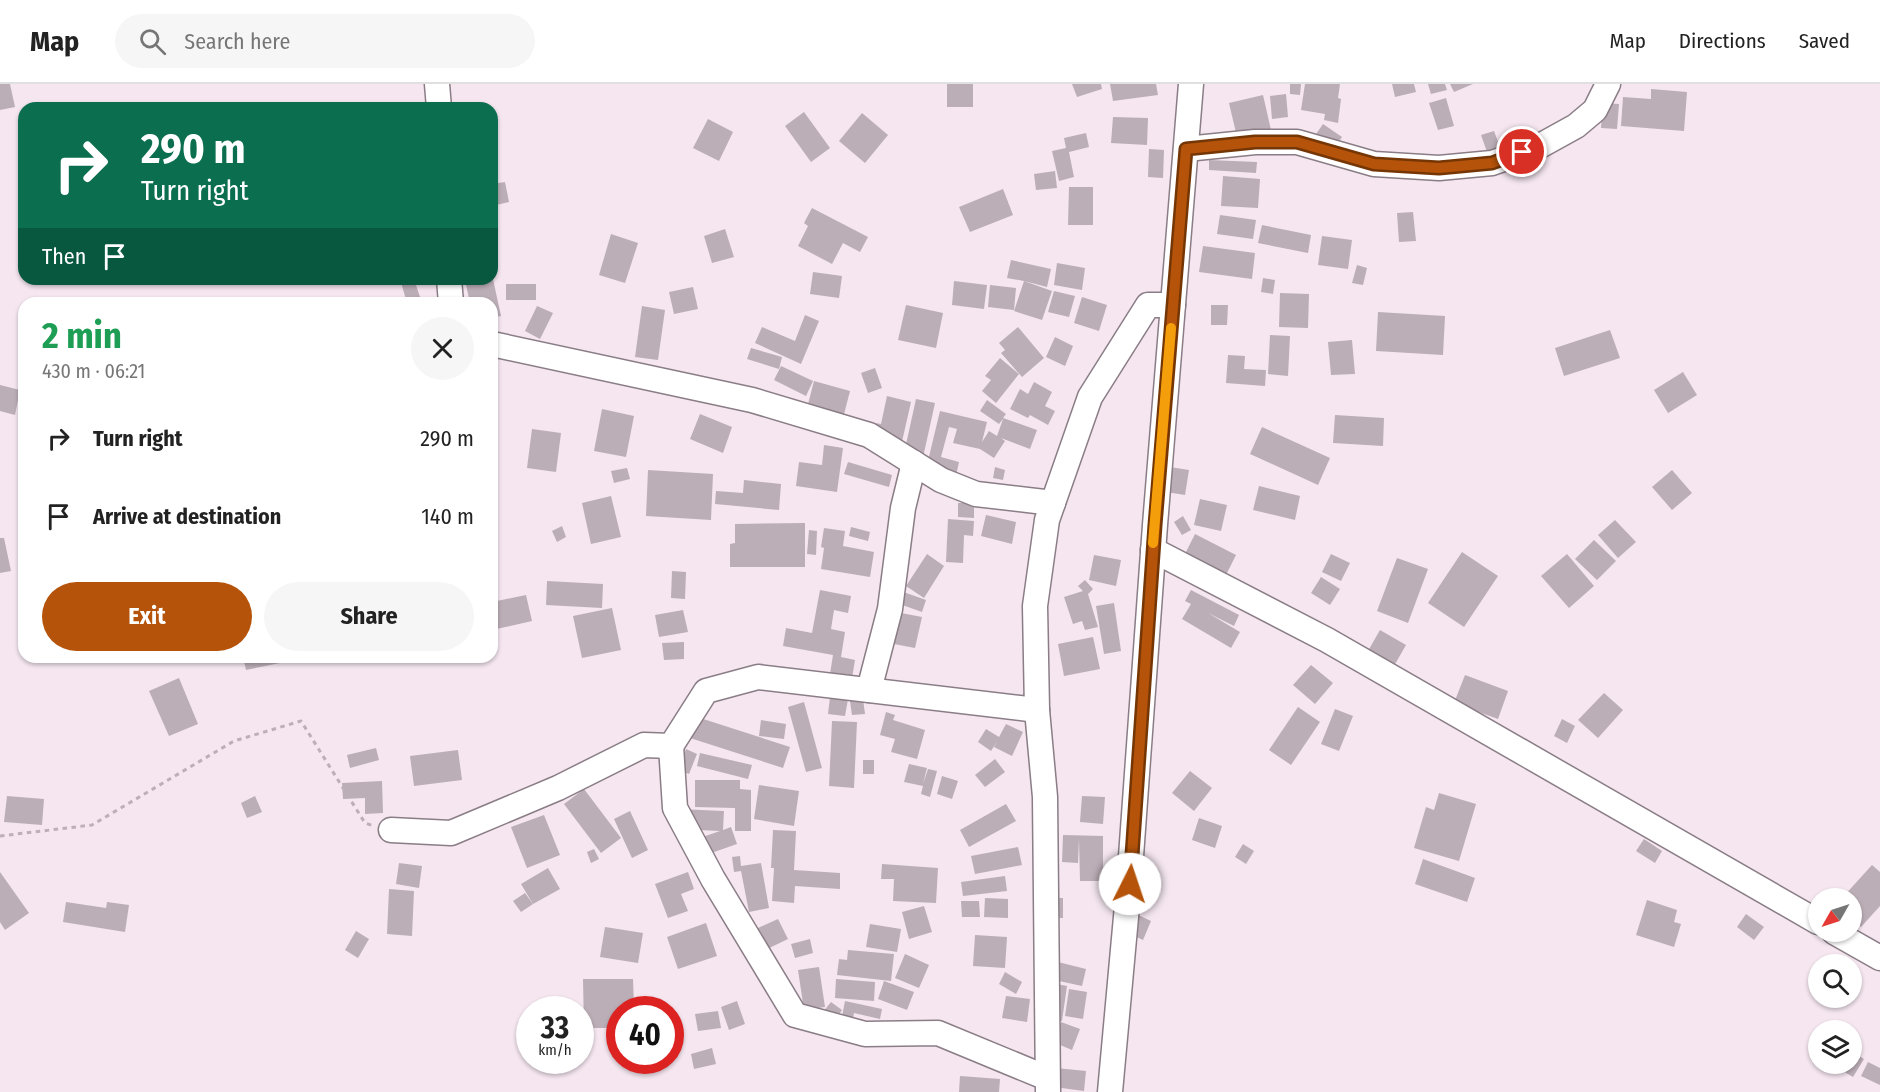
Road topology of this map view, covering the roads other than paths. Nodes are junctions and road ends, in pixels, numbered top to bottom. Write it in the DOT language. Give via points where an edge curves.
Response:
graph roads {
  1 [pos="437,84"];
  2 [pos="1191,84"];
  3 [pos="1608,84"];
  4 [pos="438,102"];
  5 [pos="1186,149"];
  6 [pos="1173,305"];
  7 [pos="498,345"];
  8 [pos="915,463"];
  9 [pos="1053,504"];
  10 [pos="1153,550"];
  11 [pos="869,690"];
  12 [pos="1037,710"];
  13 [pos="671,746"];
  14 [pos="391,830"];
  15 [pos="1808,916"];
  16 [pos="1852,942"];
  17 [pos="1880,958"];
  18 [pos="1047,1085"];
  19 [pos="1110,1092"];
  1 -- 4 [label="street"];
  2 -- 5 [label="street"];
  3 -- 5 [label="street" via="1595,110 1576,126 1538,147 1492,163 1439,168 1374,164 1297,142"];
  5 -- 6 [label="street"];
  6 -- 9 [label="street" via="1148,305 1090,397"];
  6 -- 10 [label="street"];
  7 -- 8 [label="street" via="753,400 869,435"];
  8 -- 9 [label="street" via="940,480 976,494"];
  8 -- 11 [label="street" via="903,508 890,609"];
  9 -- 12 [label="street" via="1047,520 1035,606"];
  10 -- 15 [label="street" via="1327,640"];
  10 -- 19 [label="street" via="1130,884"];
  11 -- 12 [label="street"];
  11 -- 13 [label="street" via="758,677 706,691"];
  12 -- 18 [label="street" via="1045,797"];
  13 -- 14 [label="street" via="644,745 558,788 451,833"];
  13 -- 18 [label="street" via="675,808 795,1015 865,1034 938,1033"];
  16 -- 17 [label="street"];
}
